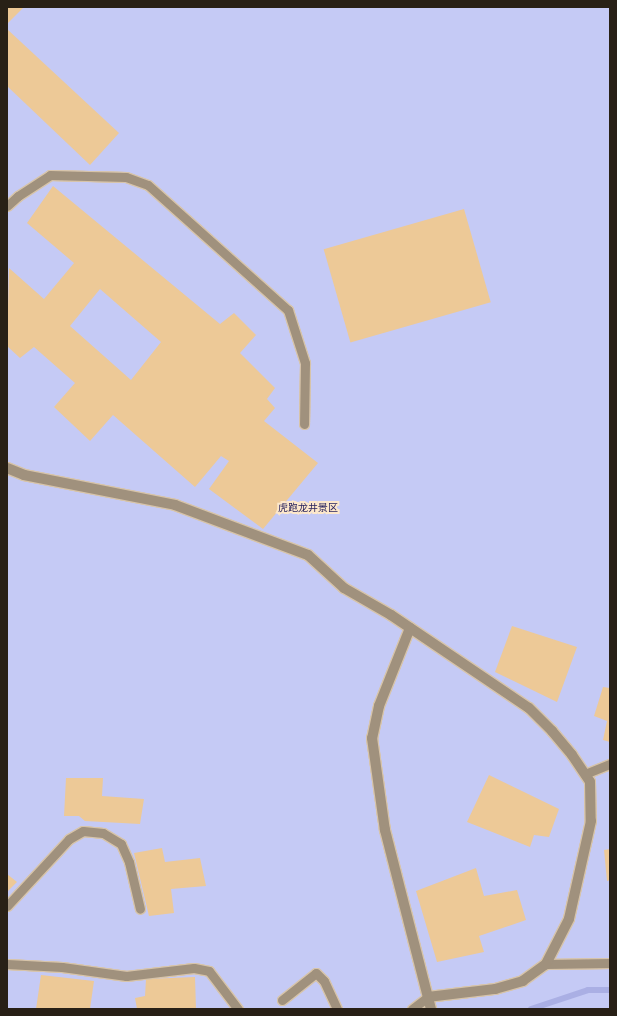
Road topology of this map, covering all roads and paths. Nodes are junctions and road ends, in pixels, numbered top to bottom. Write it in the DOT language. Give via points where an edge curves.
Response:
graph roads {
  1 [pos="7,206"];
  2 [pos="304,424"];
  3 [pos="7,468"];
  4 [pos="410,628"];
  5 [pos="610,764"];
  6 [pos="584,774"];
  7 [pos="7,906"];
  8 [pos="140,909"];
  9 [pos="610,963"];
  10 [pos="7,964"];
  11 [pos="546,964"];
  12 [pos="428,997"];
  13 [pos="282,1000"];
  14 [pos="238,1009"];
  15 [pos="337,1009"];
  16 [pos="412,1009"];
  17 [pos="431,1009"];
  1 -- 2 [label="lane" via="50,175 126,177 148,185 288,310 305,363"];
  3 -- 4 [label="street" via="24,475 175,505 308,555 344,588"];
  4 -- 6 [label="street" via="529,708 552,730"];
  4 -- 12 [label="street" via="379,706 372,738 385,830"];
  5 -- 6 [label="lane"];
  6 -- 11 [label="street" via="590,782 591,821 569,919"];
  7 -- 8 [label="lane" via="69,839 83,831 103,833 121,844 129,862"];
  9 -- 11 [label="lane"];
  10 -- 14 [label="lane" via="62,967 126,976 194,968 209,972"];
  11 -- 12 [label="street" via="523,981 495,988"];
  12 -- 16 [label="lane"];
  12 -- 17 [label="street"];
  13 -- 15 [label="lane" via="316,973 324,981"];
}
